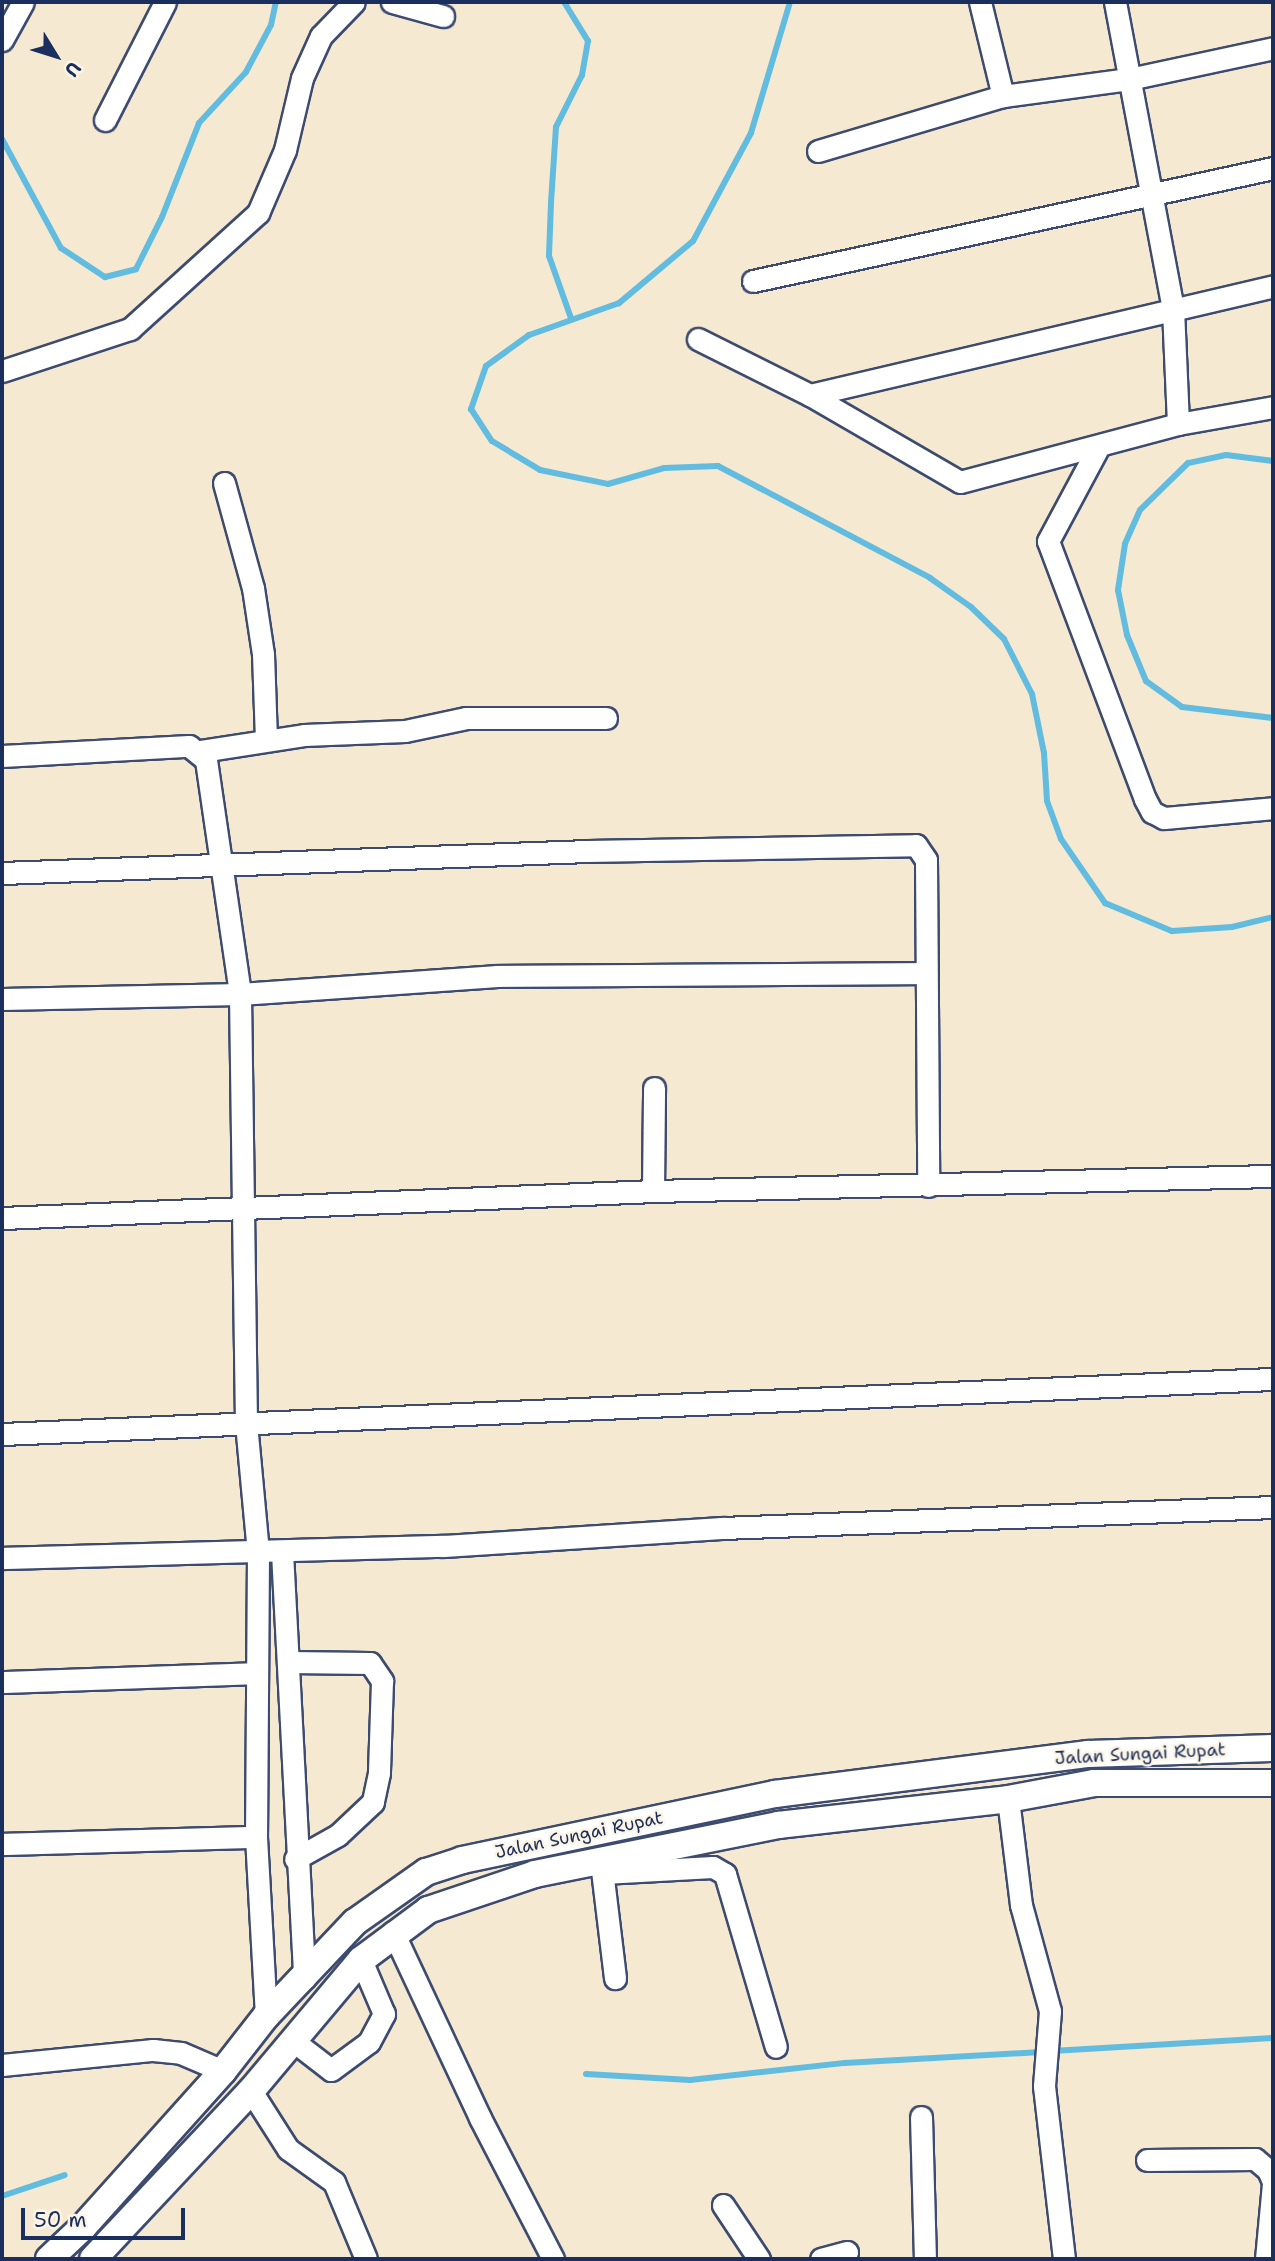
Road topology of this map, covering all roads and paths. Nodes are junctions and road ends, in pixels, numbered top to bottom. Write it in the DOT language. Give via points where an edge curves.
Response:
graph roads {
  1 [pos="23,2"];
  2 [pos="165,2"];
  3 [pos="354,2"];
  4 [pos="392,2"];
  5 [pos="980,2"];
  6 [pos="1115,2"];
  7 [pos="443,16"];
  8 [pos="2,40"];
  9 [pos="1273,48"];
  10 [pos="1129,79"];
  11 [pos="1003,96"];
  12 [pos="105,121"];
  13 [pos="818,151"];
  14 [pos="1273,167"];
  15 [pos="1148,192"];
  16 [pos="754,281"];
  17 [pos="1273,286"];
  18 [pos="1173,309"];
  19 [pos="698,339"];
  20 [pos="2,371"];
  21 [pos="810,395"];
  22 [pos="1273,407"];
  23 [pos="1178,424"];
  24 [pos="1099,446"];
  25 [pos="224,483"];
  26 [pos="606,718"];
  27 [pos="267,740"];
  28 [pos="201,751"];
  29 [pos="2,756"];
  30 [pos="1273,808"];
  31 [pos="219,863"];
  32 [pos="2,873"];
  33 [pos="925,973"];
  34 [pos="240,994"];
  35 [pos="2,999"];
  36 [pos="654,1088"];
  37 [pos="1273,1176"];
  38 [pos="928,1186"];
  39 [pos="653,1191"];
  40 [pos="241,1208"];
  41 [pos="2,1218"];
  42 [pos="1273,1380"];
  43 [pos="247,1423"];
  44 [pos="2,1434"];
  45 [pos="1273,1507"];
  46 [pos="282,1552"];
  47 [pos="257,1553"];
  48 [pos="2,1558"];
  49 [pos="288,1662"];
  50 [pos="256,1674"];
  51 [pos="2,1682"];
  52 [pos="1273,1748"];
  53 [pos="1273,1783"];
  54 [pos="775,1794"];
  55 [pos="1008,1799"];
  56 [pos="778,1825"];
  57 [pos="256,1837"];
  58 [pos="2,1844"];
  59 [pos="295,1859"];
  60 [pos="602,1867"];
  61 [pos="393,1932"];
  62 [pos="361,1961"];
  63 [pos="304,1978"];
  64 [pos="615,1978"];
  65 [pos="267,2015"];
  66 [pos="292,2040"];
  67 [pos="776,2047"];
  68 [pos="2,2065"];
  69 [pos="223,2071"];
  70 [pos="251,2091"];
  71 [pos="920,2117"];
  72 [pos="1147,2160"];
  73 [pos="1273,2183"];
  74 [pos="723,2205"];
  75 [pos="83,2227"];
  76 [pos="847,2252"];
  77 [pos="101,2256"];
  78 [pos="49,2259"];
  79 [pos="366,2259"];
  80 [pos="553,2259"];
  81 [pos="759,2259"];
  82 [pos="821,2259"];
  83 [pos="925,2259"];
  84 [pos="1064,2259"];
  85 [pos="1266,2259"];
  1 -- 8 [label="street"];
  2 -- 12 [label="street"];
  3 -- 20 [label="street" via="321,36 302,78 285,150 258,213 130,329"];
  4 -- 7 [label="street"];
  5 -- 11 [label="street"];
  6 -- 10 [label="street"];
  9 -- 10 [label="street"];
  10 -- 11 [label="street"];
  10 -- 15 [label="street"];
  11 -- 13 [label="street"];
  14 -- 15 [label="street"];
  15 -- 16 [label="street"];
  15 -- 18 [label="street"];
  17 -- 18 [label="street"];
  18 -- 21 [label="street"];
  18 -- 23 [label="street"];
  19 -- 21 [label="street"];
  21 -- 24 [label="street" via="960,482"];
  22 -- 23 [label="street"];
  23 -- 24 [label="street"];
  24 -- 30 [label="street" via="1048,541 1145,799 1152,812 1164,818"];
  25 -- 27 [label="street" via="257,614"];
  26 -- 27 [label="street" via="466,718 405,732"];
  27 -- 28 [label="street"];
  28 -- 29 [label="street" via="176,746"];
  28 -- 31 [label="street" via="206,760"];
  31 -- 32 [label="street"];
  31 -- 33 [label="street" via="908,843 916,845 926,860"];
  31 -- 34 [label="street"];
  33 -- 34 [label="street" via="498,976"];
  33 -- 38 [label="street"];
  34 -- 35 [label="street"];
  34 -- 40 [label="street"];
  36 -- 39 [label="street"];
  37 -- 38 [label="street"];
  38 -- 39 [label="street"];
  39 -- 40 [label="street"];
  40 -- 41 [label="street"];
  40 -- 43 [label="street"];
  42 -- 43 [label="street"];
  43 -- 44 [label="street"];
  43 -- 47 [label="street"];
  45 -- 46 [label="street" via="722,1528"];
  46 -- 47 [label="street"];
  46 -- 49 [label="street"];
  47 -- 48 [label="street"];
  47 -- 50 [label="street"];
  49 -- 59 [label="street"];
  49 -- 59 [label="street" via="370,1663 382,1681 379,1773 373,1801 338,1835"];
  50 -- 51 [label="street"];
  50 -- 57 [label="street"];
  52 -- 54 [label="main road, Jalan Sungai Rupat" via="1088,1754"];
  53 -- 55 [label="main road, Jalan Sungai Rupat" via="1094,1783"];
  54 -- 56 [label="main road"];
  54 -- 63 [label="main road, Jalan Sungai Rupat" via="462,1860 426,1872 355,1922"];
  55 -- 56 [label="main road, Jalan Sungai Rupat"];
  55 -- 84 [label="street" via="1021,1905 1050,2011 1044,2086"];
  56 -- 60 [label="main road, Jalan Sungai Rupat"];
  57 -- 58 [label="street"];
  57 -- 65 [label="street"];
  59 -- 63 [label="street"];
  60 -- 61 [label="main road, Jalan Sungai Rupat" via="476,1892 428,1910"];
  60 -- 64 [label="street"];
  60 -- 67 [label="street" via="713,1867 724,1874"];
  61 -- 62 [label="main road, Jalan Sungai Rupat"];
  61 -- 80 [label="street" via="480,2118"];
  62 -- 66 [label="main road, Jalan Sungai Rupat"];
  62 -- 66 [label="street" via="384,2014 369,2042 331,2070"];
  63 -- 65 [label="main road, Jalan Sungai Rupat"];
  65 -- 69 [label="main road, Jalan Sungai Rupat"];
  66 -- 70 [label="main road, Jalan Sungai Rupat"];
  68 -- 69 [label="street" via="152,2050 181,2053"];
  69 -- 75 [label="main road, Jalan Sungai Rupat"];
  70 -- 77 [label="main road, Jalan Sungai Rupat"];
  70 -- 79 [label="street" via="288,2149 334,2182"];
  71 -- 83 [label="street"];
  72 -- 73 [label="street" via="1255,2159 1268,2170"];
  73 -- 85 [label="street"];
  74 -- 81 [label="street"];
  75 -- 77 [label="street"];
  75 -- 78 [label="main road, Jalan Sungai Rupat"];
  76 -- 82 [label="street"];
}
